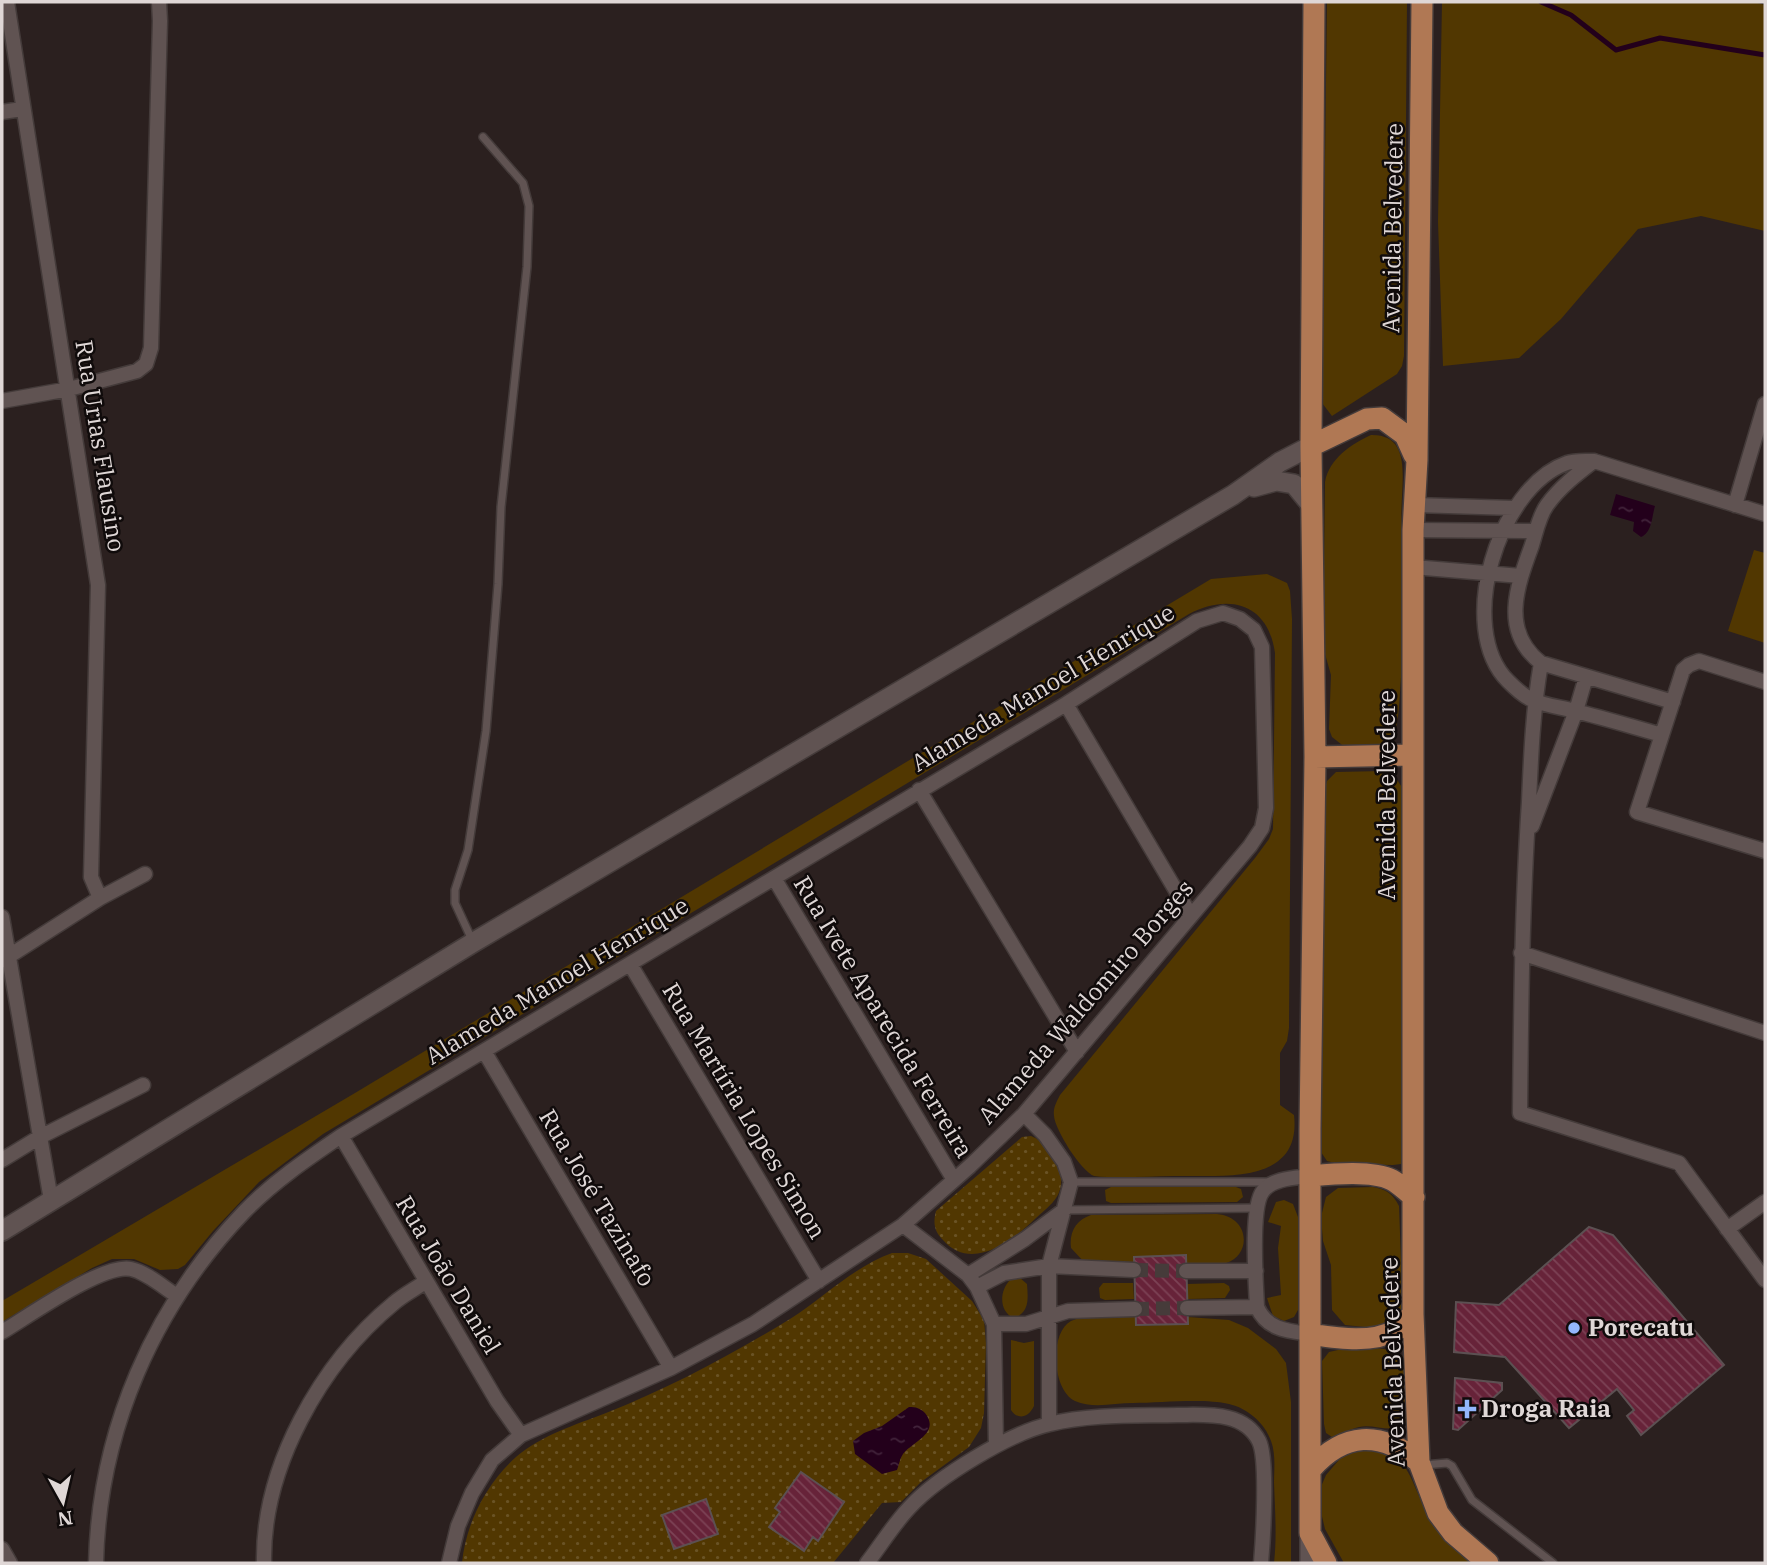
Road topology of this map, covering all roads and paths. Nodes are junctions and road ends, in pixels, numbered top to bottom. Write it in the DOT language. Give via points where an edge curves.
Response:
graph roads {
  1 [pos="7,2"];
  2 [pos="159,2"];
  3 [pos="1314,2"];
  4 [pos="1422,12"];
  5 [pos="22,109"];
  6 [pos="2,113"];
  7 [pos="483,136"];
  8 [pos="69,390"];
  9 [pos="2,401"];
  10 [pos="1765,404"];
  11 [pos="1311,446"];
  12 [pos="1417,460"];
  13 [pos="1594,461"];
  14 [pos="1233,495"];
  15 [pos="1415,505"];
  16 [pos="1735,505"];
  17 [pos="1312,506"];
  18 [pos="1513,508"];
  19 [pos="1765,514"];
  20 [pos="1413,530"];
  21 [pos="1503,530"];
  22 [pos="1536,531"];
  23 [pos="1413,566"];
  24 [pos="1490,573"];
  25 [pos="1521,576"];
  26 [pos="1541,663"];
  27 [pos="1586,677"];
  28 [pos="1765,682"];
  29 [pos="1534,701"];
  30 [pos="1672,702"];
  31 [pos="1066,704"];
  32 [pos="1576,711"];
  33 [pos="1662,735"];
  34 [pos="1412,755"];
  35 [pos="1315,757"];
  36 [pos="919,790"];
  37 [pos="1262,828"];
  38 [pos="1526,840"];
  39 [pos="1765,851"];
  40 [pos="145,874"];
  41 [pos="774,878"];
  42 [pos="100,898"];
  43 [pos="1191,916"];
  44 [pos="2,917"];
  45 [pos="474,942"];
  46 [pos="1521,953"];
  47 [pos="5,959"];
  48 [pos="630,964"];
  49 [pos="1765,1032"];
  50 [pos="484,1051"];
  51 [pos="1077,1052"];
  52 [pos="143,1085"];
  53 [pos="1024,1114"];
  54 [pos="341,1136"];
  55 [pos="38,1138"];
  56 [pos="2,1160"];
  57 [pos="1310,1176"];
  58 [pos="954,1180"];
  59 [pos="1071,1182"];
  60 [pos="1276,1182"];
  61 [pos="1414,1198"];
  62 [pos="51,1200"];
  63 [pos="1765,1202"];
  64 [pos="1257,1208"];
  65 [pos="1064,1210"];
  66 [pos="903,1224"];
  67 [pos="1727,1229"];
  68 [pos="2,1231"];
  69 [pos="1049,1266"];
  70 [pos="1134,1270"];
  71 [pos="1256,1270"];
  72 [pos="1186,1272"];
  73 [pos="1765,1280"];
  74 [pos="818,1281"];
  75 [pos="973,1281"];
  76 [pos="425,1282"];
  77 [pos="177,1296"];
  78 [pos="1257,1307"];
  79 [pos="1187,1308"];
  80 [pos="1136,1309"];
  81 [pos="1413,1314"];
  82 [pos="1048,1317"];
  83 [pos="995,1324"];
  84 [pos="2,1332"];
  85 [pos="1310,1334"];
  86 [pos="671,1368"];
  87 [pos="1049,1424"];
  88 [pos="521,1435"];
  89 [pos="996,1446"];
  90 [pos="1419,1463"];
  91 [pos="1311,1469"];
  92 [pos="1310,1533"];
  93 [pos="2,1549"];
  94 [pos="872,1561"];
  95 [pos="10,1563"];
  96 [pos="96,1563"];
  97 [pos="264,1563"];
  98 [pos="449,1563"];
  99 [pos="1261,1563"];
  100 [pos="1310,1563"];
  101 [pos="1326,1563"];
  102 [pos="1488,1563"];
  103 [pos="1553,1563"];
  1 -- 5 [label="street, Rua Urias Flausino"];
  2 -- 8 [label="street" via="151,348 146,364 137,371"];
  3 -- 11 [label="main road"];
  4 -- 12 [label="main road, Avenida Belvedere"];
  5 -- 6 [label="street"];
  5 -- 8 [label="street, Rua Urias Flausino"];
  7 -- 45 [label="lane" via="523,183 528,206 527,267 501,507 486,731 468,850 455,890 455,903"];
  8 -- 9 [label="street"];
  8 -- 42 [label="street, Rua Urias Flausino" via="98,585 91,877"];
  10 -- 16 [label="street"];
  11 -- 12 [label="main road" via="1367,419 1382,418 1405,435"];
  11 -- 14 [label="street"];
  11 -- 17 [label="main road"];
  12 -- 15 [label="main road, Avenida Belvedere"];
  13 -- 16 [label="street"];
  13 -- 18 [label="street" via="1568,462 1543,477"];
  13 -- 22 [label="street" via="1561,487 1545,508"];
  14 -- 17 [label="street" via="1276,481 1294,484"];
  14 -- 45 [label="street"];
  15 -- 18 [label="street"];
  15 -- 20 [label="main road, Avenida Belvedere"];
  16 -- 19 [label="street"];
  17 -- 35 [label="main road"];
  18 -- 21 [label="street"];
  20 -- 21 [label="street"];
  20 -- 23 [label="main road, Avenida Belvedere"];
  21 -- 22 [label="street"];
  21 -- 24 [label="street"];
  22 -- 25 [label="street"];
  23 -- 24 [label="street"];
  23 -- 34 [label="main road, Avenida Belvedere"];
  24 -- 25 [label="street"];
  24 -- 29 [label="street" via="1483,627 1493,662"];
  25 -- 26 [label="street" via="1514,604 1518,631"];
  26 -- 27 [label="street"];
  26 -- 29 [label="street"];
  27 -- 30 [label="street"];
  27 -- 32 [label="street"];
  28 -- 30 [label="street" via="1699,661 1683,670"];
  29 -- 32 [label="street"];
  29 -- 38 [label="street"];
  30 -- 33 [label="street"];
  31 -- 36 [label="street, Alameda Manoel Henrique"];
  31 -- 37 [label="street, Alameda Manoel Henrique" via="1197,621 1223,613 1240,619 1254,630 1262,648 1266,808"];
  31 -- 43 [label="street"];
  32 -- 33 [label="street"];
  32 -- 38 [label="street"];
  33 -- 39 [label="street" via="1637,812"];
  34 -- 35 [label="main road"];
  34 -- 61 [label="main road, Avenida Belvedere"];
  35 -- 57 [label="main road"];
  36 -- 41 [label="street, Alameda Manoel Henrique"];
  36 -- 51 [label="street"];
  37 -- 43 [label="street, Alameda Waldomiro Borges"];
  38 -- 46 [label="street"];
  40 -- 42 [label="street"];
  41 -- 48 [label="street, Alameda Manoel Henrique"];
  41 -- 58 [label="street, Rua Ivete Aparecida Ferreira"];
  42 -- 47 [label="street"];
  43 -- 51 [label="street, Alameda Waldomiro Borges"];
  44 -- 47 [label="street"];
  45 -- 62 [label="street"];
  46 -- 49 [label="street"];
  46 -- 67 [label="street" via="1520,1113 1679,1163"];
  47 -- 55 [label="street"];
  48 -- 50 [label="street, Alameda Manoel Henrique"];
  48 -- 74 [label="street, Rua Martíria Lopes Simon"];
  50 -- 54 [label="street, Alameda Manoel Henrique"];
  50 -- 86 [label="street, Rua José Tazinafo"];
  51 -- 53 [label="street, Alameda Waldomiro Borges"];
  52 -- 55 [label="street"];
  53 -- 58 [label="street, Alameda Waldomiro Borges"];
  53 -- 59 [label="street" via="1064,1162"];
  54 -- 76 [label="street, Rua João Daniel"];
  54 -- 77 [label="street, Alameda Manoel Henrique" via="291,1170 246,1210"];
  55 -- 56 [label="street"];
  55 -- 62 [label="street"];
  57 -- 60 [label="street"];
  57 -- 61 [label="main road" via="1378,1176 1393,1180"];
  57 -- 85 [label="main road"];
  58 -- 66 [label="street, Alameda Waldomiro Borges"];
  59 -- 60 [label="lane"];
  59 -- 65 [label="street"];
  60 -- 64 [label="street" via="1264,1190"];
  61 -- 81 [label="main road, Avenida Belvedere"];
  62 -- 68 [label="street"];
  63 -- 67 [label="street"];
  64 -- 65 [label="lane"];
  64 -- 71 [label="street"];
  65 -- 69 [label="street"];
  65 -- 75 [label="street"];
  66 -- 74 [label="street, Alameda Waldomiro Borges"];
  66 -- 75 [label="street"];
  67 -- 73 [label="street"];
  69 -- 70 [label="street"];
  69 -- 75 [label="street"];
  69 -- 82 [label="street"];
  71 -- 72 [label="street"];
  71 -- 78 [label="street"];
  74 -- 86 [label="street, Alameda Waldomiro Borges" via="753,1324"];
  75 -- 83 [label="street"];
  76 -- 88 [label="street, Rua João Daniel"];
  76 -- 97 [label="street" via="394,1302 361,1334 327,1375 298,1423 275,1485"];
  77 -- 84 [label="street" via="134,1269 118,1267"];
  77 -- 96 [label="street, Alameda Manoel Henrique" via="123,1407 105,1470"];
  78 -- 79 [label="street"];
  78 -- 85 [label="street" via="1268,1324"];
  80 -- 82 [label="street" via="1068,1311"];
  81 -- 85 [label="main road" via="1396,1330 1377,1337"];
  81 -- 90 [label="main road, Avenida Belvedere"];
  82 -- 83 [label="street" via="1017,1325"];
  82 -- 87 [label="street"];
  83 -- 89 [label="street"];
  85 -- 91 [label="main road"];
  86 -- 88 [label="street, Alameda Waldomiro Borges"];
  87 -- 89 [label="street"];
  87 -- 99 [label="street" via="1120,1416 1213,1415 1234,1419 1251,1429 1260,1443 1263,1465"];
  88 -- 98 [label="street, Alameda Waldomiro Borges" via="492,1460 472,1493"];
  89 -- 94 [label="street" via="947,1475 909,1507"];
  90 -- 91 [label="main road" via="1403,1448 1363,1439 1324,1454"];
  90 -- 102 [label="main road, Avenida Belvedere" via="1438,1513 1453,1533"];
  90 -- 103 [label="lane" via="1452,1466 1472,1500"];
  91 -- 92 [label="main road"];
  92 -- 100 [label="street"];
  92 -- 101 [label="main road"];
  93 -- 95 [label="street"];
}
